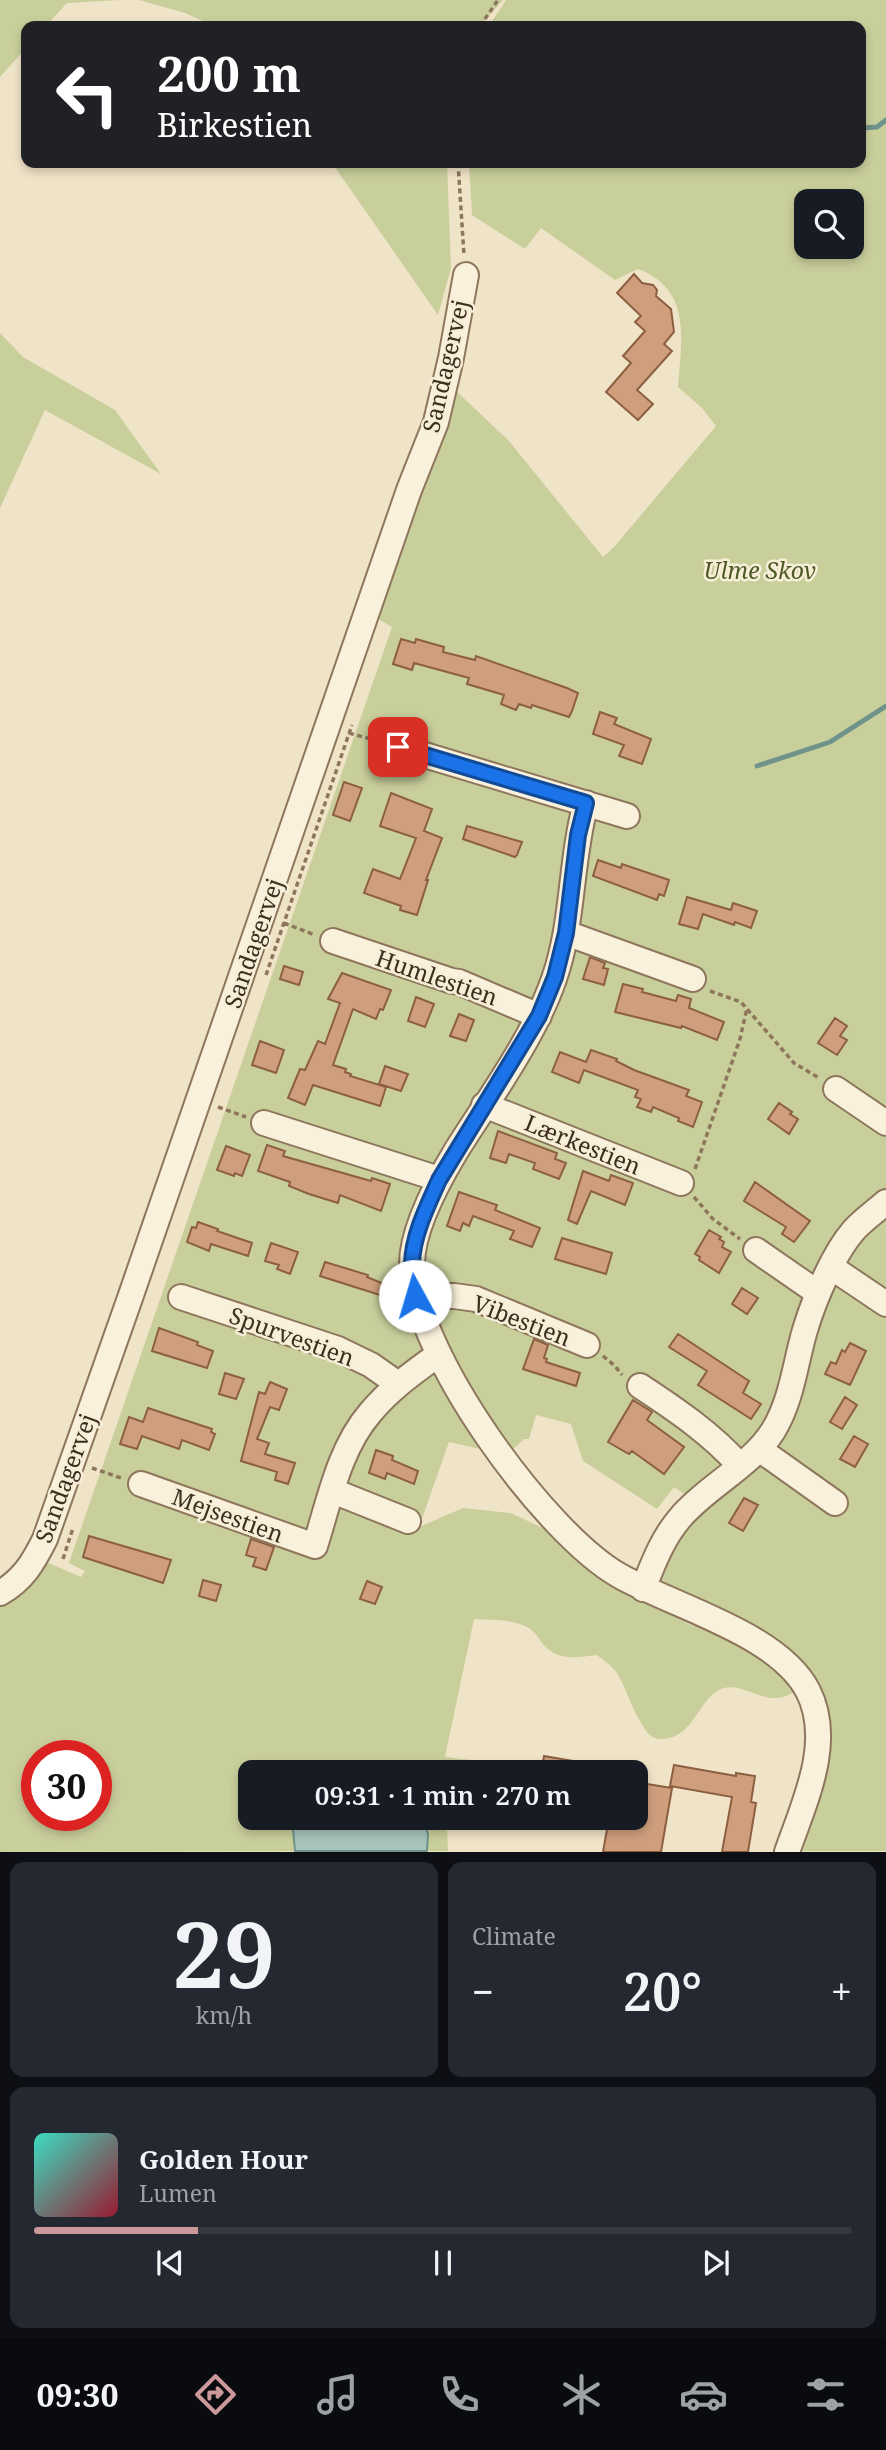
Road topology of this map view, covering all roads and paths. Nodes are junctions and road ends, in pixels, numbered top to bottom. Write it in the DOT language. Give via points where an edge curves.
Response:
graph roads {
  1 [pos="498,0"];
  2 [pos="483,21"];
  3 [pos="458,168"];
  4 [pos="466,275"];
  5 [pos="349,733"];
  6 [pos="398,747"];
  7 [pos="586,803"];
  8 [pos="626,816"];
  9 [pos="284,923"];
  10 [pos="566,933"];
  11 [pos="333,942"];
  12 [pos="693,979"];
  13 [pos="747,1008"];
  14 [pos="539,1016"];
  15 [pos="836,1089"];
  16 [pos="485,1105"];
  17 [pos="218,1107"];
  18 [pos="264,1122"];
  19 [pos="886,1123"];
  20 [pos="439,1180"];
  21 [pos="685,1186"];
  22 [pos="886,1202"];
  23 [pos="756,1250"];
  24 [pos="831,1267"];
  25 [pos="818,1293"];
  26 [pos="415,1296"];
  27 [pos="181,1297"];
  28 [pos="886,1304"];
  29 [pos="587,1345"];
  30 [pos="439,1354"];
  31 [pos="398,1384"];
  32 [pos="640,1386"];
  33 [pos="749,1457"];
  34 [pos="92,1468"];
  35 [pos="141,1484"];
  36 [pos="333,1491"];
  37 [pos="835,1503"];
  38 [pos="408,1521"];
  39 [pos="643,1589"];
  40 [pos="0,1593"];
  41 [pos="787,1852"];
  1 -- 2 [label="path"];
  3 -- 4 [label="path"];
  4 -- 40 [label="street, Sandagervej" via="436,422 130,1298 44,1539 31,1567"];
  5 -- 6 [label="path"];
  6 -- 7 [label="street"];
  7 -- 8 [label="street"];
  7 -- 10 [label="street"];
  9 -- 11 [label="path"];
  10 -- 12 [label="street"];
  10 -- 14 [label="street"];
  11 -- 14 [label="street, Humlestien" via="460,982"];
  12 -- 13 [label="path" via="691,983"];
  13 -- 15 [label="path" via="794,1063"];
  13 -- 21 [label="path" via="740,1039"];
  14 -- 16 [label="street"];
  15 -- 19 [label="street"];
  16 -- 20 [label="street"];
  16 -- 21 [label="street, Lærkestien"];
  17 -- 18 [label="path"];
  18 -- 20 [label="street"];
  20 -- 26 [label="street" via="422,1219 412,1262"];
  21 -- 23 [label="path" via="713,1219"];
  22 -- 24 [label="street" via="853,1230"];
  23 -- 25 [label="street"];
  24 -- 25 [label="street"];
  24 -- 28 [label="street"];
  25 -- 33 [label="street" via="781,1416"];
  26 -- 29 [label="street, Vibestien" via="475,1299"];
  26 -- 30 [label="street"];
  27 -- 31 [label="street, Spurvestien" via="338,1349"];
  29 -- 32 [label="path"];
  30 -- 31 [label="street"];
  30 -- 39 [label="street" via="502,1457 550,1517 588,1553"];
  31 -- 36 [label="street" via="368,1414 346,1450"];
  32 -- 33 [label="street" via="726,1449"];
  33 -- 37 [label="street"];
  33 -- 39 [label="street" via="680,1518 659,1550"];
  34 -- 35 [label="path"];
  35 -- 36 [label="street, Mejsestien" via="315,1546"];
  36 -- 38 [label="street"];
  39 -- 41 [label="street" via="765,1645 798,1674 809,1692 817,1719 818,1748"];
}
